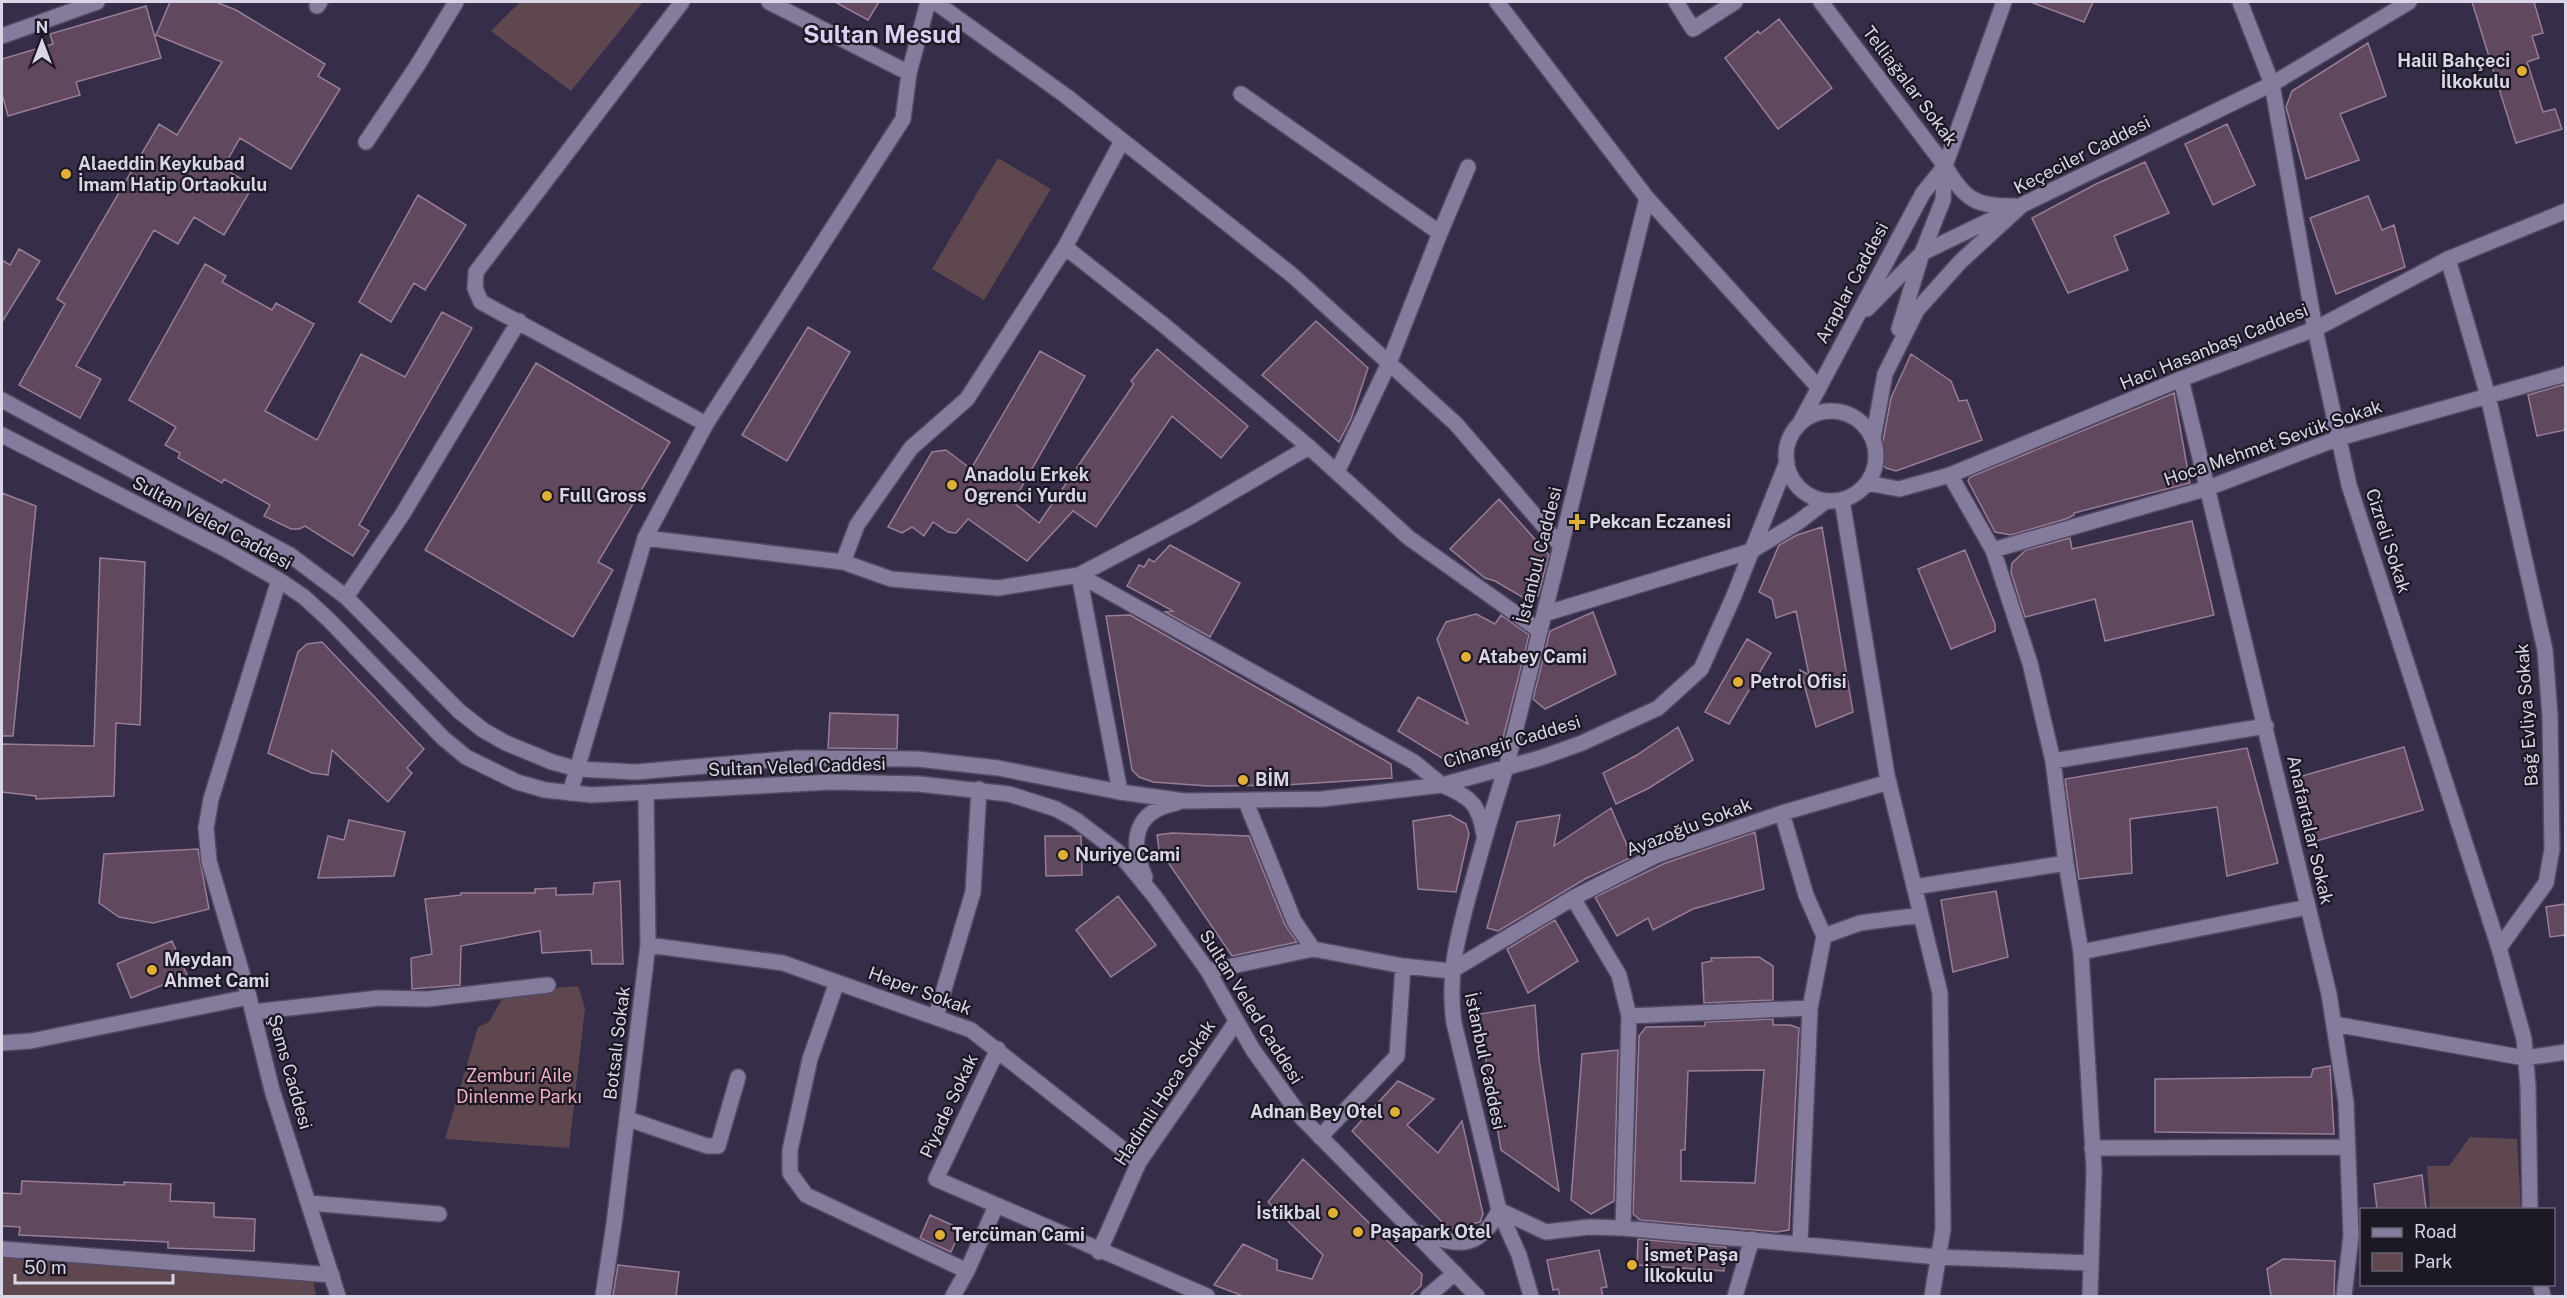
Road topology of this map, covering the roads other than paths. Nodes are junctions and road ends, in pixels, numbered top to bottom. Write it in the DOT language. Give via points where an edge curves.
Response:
graph roads {
  1 [pos="97,2"];
  2 [pos="456,2"];
  3 [pos="682,2"];
  4 [pos="769,2"];
  5 [pos="928,2"];
  6 [pos="935,2"];
  7 [pos="1497,2"];
  8 [pos="1676,2"];
  9 [pos="1735,2"];
  10 [pos="1821,2"];
  11 [pos="2004,2"];
  12 [pos="2240,2"];
  13 [pos="2409,2"];
  14 [pos="2,36"];
  15 [pos="909,73"];
  16 [pos="2272,84"];
  17 [pos="1241,94"];
  18 [pos="1122,141"];
  19 [pos="366,142"];
  20 [pos="1945,166"];
  21 [pos="1468,167"];
  22 [pos="1647,198"];
  23 [pos="2022,205"];
  24 [pos="2565,211"];
  25 [pos="1440,233"];
  26 [pos="1065,247"];
  27 [pos="1922,253"];
  28 [pos="2448,259"];
  29 [pos="519,321"];
  30 [pos="1854,321"];
  31 [pos="2314,329"];
  32 [pos="1389,363"];
  33 [pos="1885,374"];
  34 [pos="2565,374"];
  35 [pos="2181,379"];
  36 [pos="1819,388"];
  37 [pos="2488,396"];
  38 [pos="2,400"];
  39 [pos="1800,423"];
  40 [pos="706,424"];
  41 [pos="2,435"];
  42 [pos="2339,438"];
  43 [pos="1873,439"];
  44 [pos="1309,447"];
  45 [pos="1786,462"];
  46 [pos="1337,472"];
  47 [pos="1950,475"];
  48 [pos="1867,483"];
  49 [pos="2208,488"];
  50 [pos="1834,500"];
  51 [pos="645,538"];
  52 [pos="1561,546"];
  53 [pos="1993,550"];
  54 [pos="1751,551"];
  55 [pos="843,561"];
  56 [pos="1079,575"];
  57 [pos="279,580"];
  58 [pos="346,597"];
  59 [pos="1544,614"];
  60 [pos="1540,631"];
  61 [pos="2266,726"];
  62 [pos="2053,761"];
  63 [pos="1506,768"];
  64 [pos="577,769"];
  65 [pos="1889,782"];
  66 [pos="1442,785"];
  67 [pos="979,789"];
  68 [pos="1120,792"];
  69 [pos="570,793"];
  70 [pos="646,793"];
  71 [pos="1185,801"];
  72 [pos="1246,802"];
  73 [pos="1782,813"];
  74 [pos="1484,838"];
  75 [pos="2066,863"];
  76 [pos="1914,887"];
  77 [pos="1155,897"];
  78 [pos="1573,897"];
  79 [pos="2308,907"];
  80 [pos="1921,915"];
  81 [pos="1824,936"];
  82 [pos="648,945"];
  83 [pos="2499,948"];
  84 [pos="1313,949"];
  85 [pos="2081,952"];
  86 [pos="1403,966"];
  87 [pos="1208,971"];
  88 [pos="1451,971"];
  89 [pos="837,982"];
  90 [pos="548,985"];
  91 [pos="251,1004"];
  92 [pos="1810,1008"];
  93 [pos="936,1016"];
  94 [pos="1629,1016"];
  95 [pos="1236,1022"];
  96 [pos="2334,1024"];
  97 [pos="2,1043"];
  98 [pos="998,1048"];
  99 [pos="2565,1052"];
  100 [pos="2525,1058"];
  101 [pos="738,1077"];
  102 [pos="627,1119"];
  103 [pos="1320,1137"];
  104 [pos="2348,1147"];
  105 [pos="2092,1148"];
  106 [pos="1139,1162"];
  107 [pos="309,1203"];
  108 [pos="996,1206"];
  109 [pos="2530,1208"];
  110 [pos="1499,1210"];
  111 [pos="439,1214"];
  112 [pos="1623,1228"];
  113 [pos="1415,1232"];
  114 [pos="1752,1239"];
  115 [pos="1800,1243"];
  116 [pos="2,1249"];
  117 [pos="1100,1252"];
  118 [pos="1938,1257"];
  119 [pos="2091,1263"];
  120 [pos="967,1271"];
  121 [pos="1455,1273"];
  122 [pos="332,1275"];
  123 [pos="338,1296"];
  124 [pos="603,1296"];
  125 [pos="953,1296"];
  126 [pos="1207,1296"];
  127 [pos="1428,1296"];
  128 [pos="1477,1296"];
  129 [pos="1531,1296"];
  130 [pos="1735,1296"];
  131 [pos="1932,1296"];
  132 [pos="2090,1296"];
  133 [pos="2344,1296"];
  1 -- 14 [label="street"];
  2 -- 19 [label="street"];
  3 -- 29 [label="street" via="476,272 475,288 482,302"];
  4 -- 15 [label="street"];
  5 -- 15 [label="street"];
  6 -- 18 [label="street"];
  7 -- 22 [label="street"];
  8 -- 9 [label="street" via="1694,29"];
  10 -- 20 [label="street, Telliağalar Sokak"];
  11 -- 20 [label="street, Araplar Caddesi"];
  12 -- 16 [label="street, Cizreli Sokak"];
  13 -- 16 [label="street, Keçeciler Caddesi"];
  15 -- 40 [label="street" via="903,119"];
  16 -- 23 [label="street, Keçeciler Caddesi"];
  16 -- 31 [label="street, Cizreli Sokak"];
  17 -- 25 [label="street"];
  18 -- 26 [label="street"];
  18 -- 32 [label="street" via="1292,276"];
  20 -- 23 [label="street, Telliağalar Sokak" via="1957,187 1971,200 1993,207"];
  20 -- 27 [label="street, Araplar Caddesi" via="1943,200"];
  20 -- 30 [label="street, Araplar Caddesi" via="1923,193"];
  21 -- 25 [label="street"];
  22 -- 36 [label="street"];
  22 -- 52 [label="street, İstanbul Caddesi"];
  23 -- 27 [label="street"];
  23 -- 33 [label="street, Keçeciler Caddesi" via="1960,262 1917,310"];
  24 -- 28 [label="street, Hacı Hasanbaşı Caddesi"];
  25 -- 32 [label="street"];
  26 -- 44 [label="street"];
  26 -- 55 [label="street" via="967,399 911,448 857,525"];
  27 -- 30 [label="street"];
  27 -- 33 [label="street, Araplar Caddesi"];
  28 -- 31 [label="street, Hacı Hasanbaşı Caddesi"];
  28 -- 37 [label="street, Bağ Evliya Sokak"];
  29 -- 40 [label="street"];
  29 -- 58 [label="street" via="402,515"];
  30 -- 36 [label="street, Araplar Caddesi"];
  31 -- 35 [label="street, Hacı Hasanbaşı Caddesi"];
  31 -- 42 [label="street, Cizreli Sokak"];
  32 -- 46 [label="street"];
  32 -- 52 [label="street" via="1456,424"];
  33 -- 43 [label="street, Keçeciler Caddesi"];
  34 -- 37 [label="street, Hoca Mehmet Sevük Sokak"];
  35 -- 47 [label="street, Hacı Hasanbaşı Caddesi"];
  35 -- 49 [label="street, Anafartalar Sokak"];
  36 -- 39 [label="street, Araplar Caddesi"];
  37 -- 42 [label="street, Hoca Mehmet Sevük Sokak"];
  37 -- 83 [label="street, Bağ Evliya Sokak" via="2545,650 2550,716 2552,849 2547,883"];
  38 -- 58 [label="street, Sultan Veled Caddesi" via="272,544"];
  39 -- 43 [label="street" via="1826,411 1840,412 1864,426"];
  39 -- 45 [label="street, Cihangir Caddesi" via="1787,448"];
  40 -- 51 [label="street"];
  41 -- 57 [label="street, Sultan Veled Caddesi"];
  42 -- 49 [label="street, Hoca Mehmet Sevük Sokak"];
  42 -- 83 [label="street, Cizreli Sokak" via="2349,485"];
  43 -- 48 [label="street" via="1875,462"];
  44 -- 46 [label="street"];
  44 -- 56 [label="street" via="1193,515"];
  45 -- 50 [label="street" via="1799,487 1811,496"];
  45 -- 54 [label="street, Cihangir Caddesi"];
  46 -- 60 [label="street" via="1409,538"];
  47 -- 48 [label="street, Hacı Hasanbaşı Caddesi" via="1899,489"];
  47 -- 53 [label="street"];
  48 -- 50 [label="street" via="1856,494"];
  49 -- 53 [label="street, Hoca Mehmet Sevük Sokak"];
  49 -- 61 [label="street, Anafartalar Sokak"];
  50 -- 54 [label="street"];
  50 -- 65 [label="street"];
  51 -- 55 [label="street"];
  51 -- 64 [label="street"];
  52 -- 59 [label="street, İstanbul Caddesi"];
  53 -- 62 [label="street" via="2030,663"];
  54 -- 59 [label="street"];
  54 -- 63 [label="street, Cihangir Caddesi" via="1701,669 1658,708 1582,743"];
  55 -- 56 [label="street" via="891,579 998,588"];
  56 -- 66 [label="street" via="1414,762"];
  56 -- 68 [label="street"];
  57 -- 69 [label="street, Sultan Veled Caddesi" via="330,621 466,757 517,782"];
  57 -- 91 [label="street, Şems Caddesi" via="211,799 206,828 209,861"];
  58 -- 64 [label="street, Sultan Veled Caddesi" via="459,711 483,730"];
  59 -- 60 [label="street, İstanbul Caddesi"];
  60 -- 63 [label="street, İstanbul Caddesi"];
  61 -- 62 [label="street"];
  61 -- 79 [label="street, Anafartalar Sokak"];
  62 -- 75 [label="street"];
  63 -- 66 [label="street, Cihangir Caddesi"];
  63 -- 74 [label="street, İstanbul Caddesi"];
  64 -- 68 [label="street, Sultan Veled Caddesi" via="636,772 797,758 884,758 998,768"];
  64 -- 69 [label="street"];
  65 -- 73 [label="street, Ayazoğlu Sokak"];
  65 -- 76 [label="street"];
  66 -- 72 [label="street, Cihangir Caddesi" via="1322,799"];
  66 -- 74 [label="street" via="1468,797 1477,807"];
  67 -- 70 [label="street, Sultan Veled Caddesi" via="863,782"];
  67 -- 77 [label="street, Sultan Veled Caddesi" via="1036,802 1077,820 1118,852"];
  67 -- 93 [label="street" via="973,892"];
  68 -- 71 [label="street, Sultan Veled Caddesi"];
  69 -- 70 [label="street, Sultan Veled Caddesi"];
  70 -- 82 [label="street, Botsalı Sokak"];
  71 -- 72 [label="street, Cihangir Caddesi"];
  71 -- 77 [label="street" via="1150,812 1136,835 1141,868"];
  72 -- 84 [label="street" via="1293,921"];
  73 -- 78 [label="street, Ayazoğlu Sokak" via="1655,856"];
  73 -- 81 [label="street" via="1806,895"];
  74 -- 88 [label="street, İstanbul Caddesi"];
  75 -- 76 [label="street"];
  75 -- 85 [label="street"];
  76 -- 80 [label="street"];
  77 -- 87 [label="street, Sultan Veled Caddesi"];
  78 -- 88 [label="street, Ayazoğlu Sokak"];
  78 -- 94 [label="street" via="1619,975"];
  79 -- 85 [label="street"];
  79 -- 96 [label="street, Anafartalar Sokak"];
  80 -- 81 [label="street" via="1860,923"];
  80 -- 118 [label="street" via="1940,993 1943,1229"];
  81 -- 92 [label="street"];
  82 -- 89 [label="street, Heper Sokak" via="783,963"];
  82 -- 102 [label="street, Botsalı Sokak"];
  83 -- 100 [label="street, Cizreli Sokak" via="2524,1040"];
  84 -- 86 [label="street"];
  84 -- 87 [label="street"];
  85 -- 105 [label="street"];
  86 -- 88 [label="street"];
  86 -- 103 [label="street" via="1397,1056"];
  87 -- 95 [label="street, Sultan Veled Caddesi"];
  88 -- 110 [label="street, İstanbul Caddesi" via="1454,1023"];
  89 -- 93 [label="street, Heper Sokak"];
  89 -- 120 [label="street" via="810,1059 790,1150 790,1173 806,1195"];
  90 -- 91 [label="street" via="427,999"];
  91 -- 97 [label="street"];
  91 -- 107 [label="street, Şems Caddesi" via="272,1090"];
  92 -- 94 [label="street"];
  92 -- 115 [label="street"];
  93 -- 98 [label="street, Heper Sokak" via="971,1030"];
  94 -- 112 [label="street"];
  95 -- 103 [label="street, Sultan Veled Caddesi" via="1285,1098"];
  95 -- 106 [label="street, Hadimli Hoca Sokak"];
  96 -- 100 [label="street"];
  96 -- 104 [label="street, Anafartalar Sokak" via="2346,1102"];
  98 -- 106 [label="street, Heper Sokak"];
  98 -- 108 [label="street, Piyade Sokak" via="936,1179"];
  99 -- 100 [label="street"];
  100 -- 109 [label="street, Cizreli Sokak"];
  101 -- 102 [label="street" via="718,1146 707,1146"];
  102 -- 124 [label="street, Botsalı Sokak"];
  103 -- 113 [label="street, Sultan Veled Caddesi"];
  104 -- 105 [label="street"];
  104 -- 133 [label="street, Anafartalar Sokak" via="2351,1236"];
  105 -- 119 [label="street"];
  106 -- 117 [label="street, Hadimli Hoca Sokak"];
  107 -- 111 [label="street"];
  107 -- 122 [label="street, Şems Caddesi"];
  108 -- 117 [label="street"];
  108 -- 120 [label="street"];
  110 -- 112 [label="street" via="1546,1233 1589,1227"];
  110 -- 113 [label="street" via="1491,1228 1478,1239 1461,1242"];
  110 -- 129 [label="street, İstanbul Caddesi" via="1519,1255"];
  112 -- 114 [label="street"];
  113 -- 121 [label="street, Sultan Veled Caddesi"];
  114 -- 115 [label="street"];
  114 -- 130 [label="street"];
  115 -- 118 [label="street"];
  116 -- 122 [label="street"];
  117 -- 126 [label="street"];
  118 -- 119 [label="street"];
  118 -- 131 [label="street"];
  119 -- 132 [label="street"];
  120 -- 125 [label="street"];
  121 -- 127 [label="street"];
  121 -- 128 [label="street, Sultan Veled Caddesi"];
  122 -- 123 [label="street, Şems Caddesi"];
}
